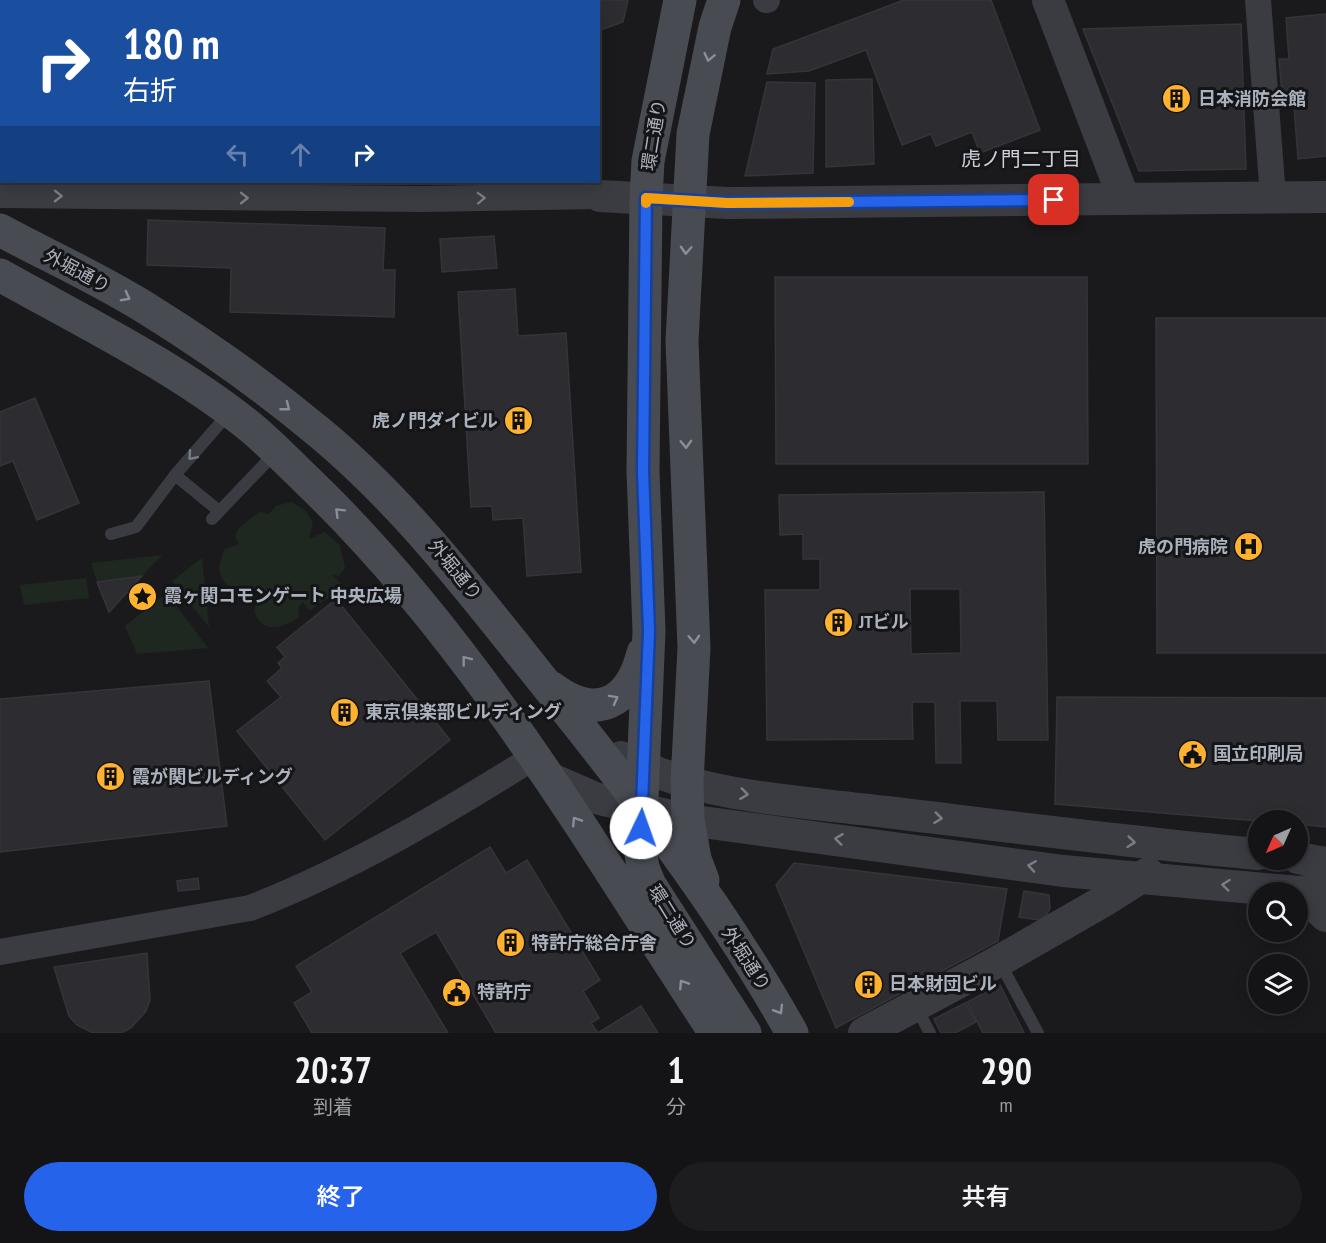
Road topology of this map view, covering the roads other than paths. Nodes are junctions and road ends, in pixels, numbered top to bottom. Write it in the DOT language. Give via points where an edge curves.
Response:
graph roads {
  1 [pos="680,0"];
  2 [pos="724,0"];
  3 [pos="1048,0"];
  4 [pos="1258,0"];
  5 [pos="186,190"];
  6 [pos="593,191"];
  7 [pos="0,195"];
  8 [pos="1273,197"];
  9 [pos="1326,197"];
  10 [pos="646,198"];
  11 [pos="1124,199"];
  12 [pos="689,201"];
  13 [pos="0,230"];
  14 [pos="0,275"];
  15 [pos="230,412"];
  16 [pos="277,451"];
  17 [pos="175,475"];
  18 [pos="111,534"];
  19 [pos="649,631"];
  20 [pos="543,681"];
  21 [pos="593,744"];
  22 [pos="542,768"];
  23 [pos="643,769"];
  24 [pos="687,782"];
  25 [pos="643,810"];
  26 [pos="688,820"];
  27 [pos="742,826"];
  28 [pos="1182,848"];
  29 [pos="1248,854"];
  30 [pos="1308,860"];
  31 [pos="1326,863"];
  32 [pos="1143,876"];
  33 [pos="1312,890"];
  34 [pos="708,893"];
  35 [pos="1326,916"];
  36 [pos="0,952"];
  37 [pos="999,961"];
  38 [pos="915,1005"];
  39 [pos="715,1033"];
  40 [pos="745,1033"];
  41 [pos="792,1033"];
  42 [pos="864,1033"];
  43 [pos="930,1033"];
  44 [pos="1038,1033"];
  1 -- 10 [label="main road, 環二通り" via="648,161"];
  2 -- 12 [label="main road, one-way" via="693,134"];
  3 -- 11 [label="street"];
  4 -- 8 [label="street"];
  5 -- 6 [label="street, one-way" via="423,199"];
  7 -- 5 [label="street, one-way"];
  6 -- 10 [label="street"];
  8 -- 9 [label="street"];
  8 -- 11 [label="street"];
  10 -- 12 [label="street"];
  10 -- 19 [label="main road, 環二通り" via="643,471"];
  11 -- 12 [label="street"];
  12 -- 24 [label="main road, one-way" via="682,341 694,648"];
  13 -- 20 [label="main road, 外堀通り, one-way" via="150,310 237,369 321,434 427,536"];
  14 -- 15 [label="main road" via="127,345"];
  15 -- 16 [label="main road"];
  15 -- 17 [label="lane, one-way"];
  16 -- 17 [label="lane" via="216,515"];
  22 -- 16 [label="main road, one-way" via="478,675 421,602 362,534"];
  17 -- 18 [label="lane" via="136,527"];
  20 -- 19 [label="main road, one-way" via="566,698 591,706 611,703 638,674"];
  19 -- 23 [label="main road, 環二通り"];
  20 -- 21 [label="main road, 外堀通り"];
  21 -- 23 [label="street"];
  21 -- 25 [label="main road, 外堀通り"];
  22 -- 25 [label="street" via="596,798"];
  22 -- 36 [label="street" via="454,808 289,893 250,908"];
  39 -- 22 [label="main road, one-way"];
  23 -- 24 [label="street"];
  23 -- 25 [label="main road, 環二通り"];
  24 -- 26 [label="main road"];
  24 -- 28 [label="street, one-way" via="734,793"];
  25 -- 26 [label="street"];
  25 -- 34 [label="main road, 外堀通り"];
  25 -- 40 [label="main road, 環二通り" via="643,868"];
  26 -- 27 [label="street"];
  26 -- 34 [label="main road" via="695,859"];
  32 -- 27 [label="street, one-way" via="1062,871"];
  27 -- 34 [label="street" via="723,834 701,860"];
  28 -- 29 [label="street"];
  28 -- 32 [label="street"];
  30 -- 31 [label="street"];
  33 -- 32 [label="street, one-way"];
  32 -- 37 [label="street"];
  33 -- 35 [label="street"];
  34 -- 41 [label="main road, 外堀通り, one-way"];
  37 -- 38 [label="street"];
  37 -- 44 [label="lane"];
  38 -- 42 [label="street"];
  38 -- 43 [label="lane"];
}
